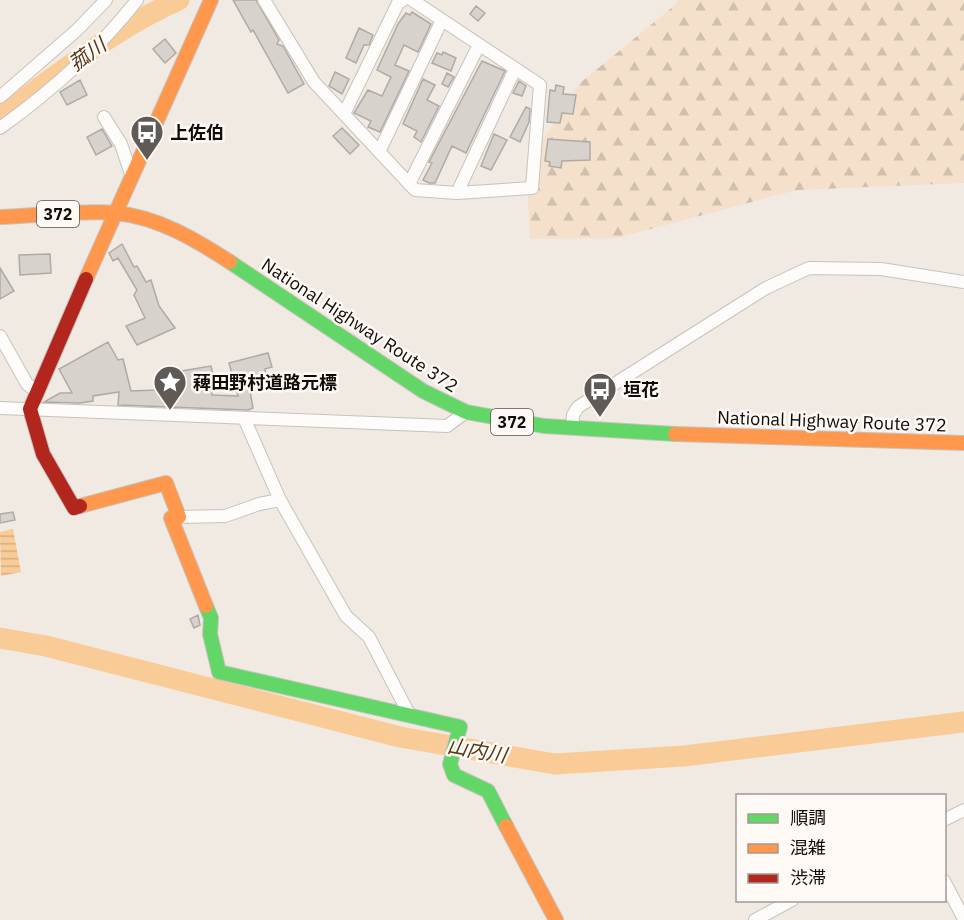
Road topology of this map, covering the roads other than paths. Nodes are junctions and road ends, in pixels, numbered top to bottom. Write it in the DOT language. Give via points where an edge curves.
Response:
graph roads {
  1 [pos="106,0"];
  2 [pos="137,0"];
  3 [pos="211,0"];
  4 [pos="264,0"];
  5 [pos="403,0"];
  6 [pos="412,0"];
  7 [pos="442,20"];
  8 [pos="479,45"];
  9 [pos="515,69"];
  10 [pos="0,97"];
  11 [pos="344,114"];
  12 [pos="104,117"];
  13 [pos="0,128"];
  14 [pos="378,150"];
  15 [pos="132,177"];
  16 [pos="409,184"];
  17 [pos="457,193"];
  18 [pos="116,213"];
  19 [pos="0,217"];
  20 [pos="964,282"];
  21 [pos="0,336"];
  22 [pos="36,391"];
  23 [pos="0,408"];
  24 [pos="30,409"];
  25 [pos="466,412"];
  26 [pos="244,418"];
  27 [pos="572,428"];
  28 [pos="964,443"];
  29 [pos="280,500"];
  30 [pos="179,517"];
  31 [pos="410,716"];
  32 [pos="964,810"];
  33 [pos="946,819"];
  34 [pos="946,883"];
  35 [pos="788,902"];
  36 [pos="964,919"];
  37 [pos="556,920"];
  38 [pos="755,920"];
  1 -- 10 [label="street"];
  2 -- 13 [label="street" via="62,79"];
  3 -- 15 [label="main road"];
  4 -- 11 [label="street" via="314,82"];
  5 -- 11 [label="street" via="398,3"];
  6 -- 7 [label="street"];
  7 -- 8 [label="street"];
  7 -- 14 [label="street"];
  8 -- 9 [label="street"];
  8 -- 16 [label="street"];
  9 -- 17 [label="street"];
  9 -- 17 [label="street" via="540,85 532,188"];
  11 -- 14 [label="street"];
  12 -- 15 [label="street" via="121,144"];
  14 -- 16 [label="street"];
  15 -- 18 [label="main road"];
  16 -- 17 [label="street" via="415,190"];
  18 -- 19 [label="main road, National Highway Route 372 / 372"];
  18 -- 22 [label="main road"];
  18 -- 25 [label="main road, National Highway Route 372 / 372" via="196,240 423,391"];
  20 -- 27 [label="street" via="881,269 809,268 766,288 578,407"];
  21 -- 22 [label="street" via="27,384"];
  22 -- 24 [label="main road"];
  23 -- 24 [label="street"];
  24 -- 26 [label="street"];
  24 -- 30 [label="main road" via="42,454 74,507 166,483"];
  25 -- 26 [label="street" via="447,426"];
  25 -- 27 [label="main road, National Highway Route 372 / 372" via="505,421"];
  26 -- 29 [label="street"];
  27 -- 28 [label="main road, National Highway Route 372 / 372" via="743,438"];
  29 -- 30 [label="street" via="225,516"];
  29 -- 31 [label="street" via="346,616 369,637"];
  30 -- 31 [label="main road" via="171,518 212,618 210,634 219,672"];
  31 -- 37 [label="main road" via="460,726 450,764 454,775 488,791"];
  32 -- 33 [label="street"];
  34 -- 36 [label="street"];
  35 -- 38 [label="street"];
}
